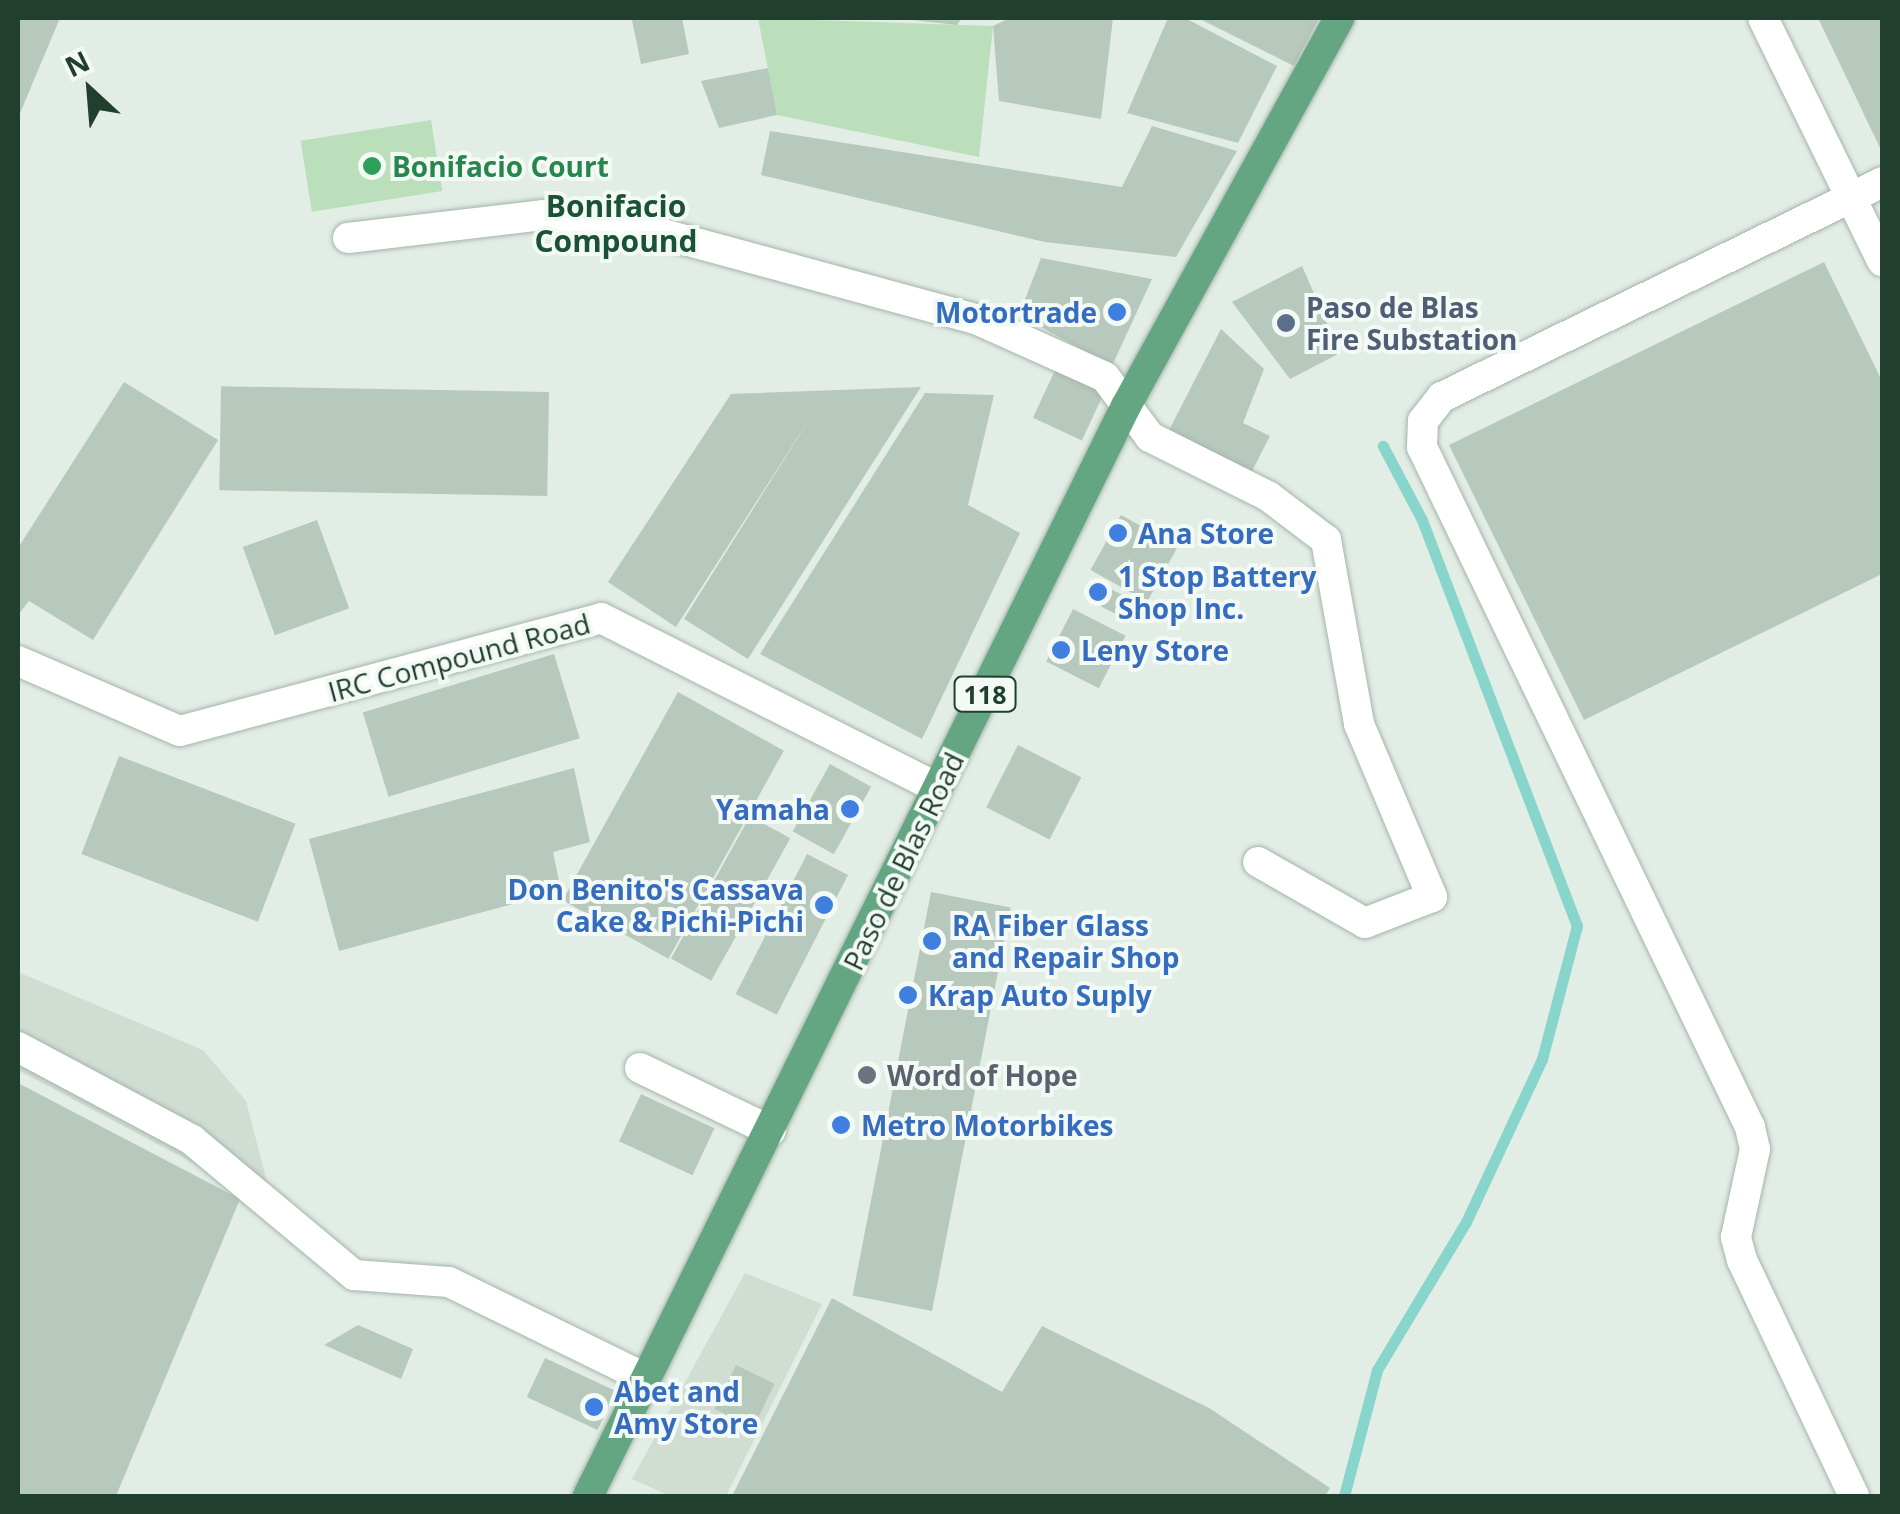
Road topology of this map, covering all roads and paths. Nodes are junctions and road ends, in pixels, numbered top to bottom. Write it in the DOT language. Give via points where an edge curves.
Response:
graph roads {
  1 [pos="1338,18"];
  2 [pos="1763,18"];
  3 [pos="1882,182"];
  4 [pos="1851,197"];
  5 [pos="348,238"];
  6 [pos="1882,261"];
  7 [pos="1126,406"];
  8 [pos="18,661"];
  9 [pos="938,788"];
  10 [pos="1258,862"];
  11 [pos="18,1047"];
  12 [pos="640,1068"];
  13 [pos="771,1131"];
  14 [pos="647,1379"];
  15 [pos="588,1496"];
  16 [pos="1854,1496"];
  1 -- 7 [label="main road, Paso de Blas Road / 118"];
  2 -- 4 [label="street"];
  3 -- 4 [label="street"];
  4 -- 6 [label="street"];
  4 -- 16 [label="street" via="1442,398 1423,421 1422,446 1750,1126 1755,1149 1736,1238 1742,1260"];
  5 -- 7 [label="street" via="543,215 728,248 976,320 1105,377"];
  7 -- 9 [label="main road, Paso de Blas Road / 118"];
  7 -- 10 [label="street" via="1150,436 1268,496 1326,540 1359,724 1432,897 1365,923"];
  8 -- 9 [label="street, IRC Compound Road" via="180,731 602,618"];
  9 -- 13 [label="main road, Paso de Blas Road / 118"];
  11 -- 14 [label="street" via="192,1140 354,1275 449,1282"];
  12 -- 13 [label="street"];
  13 -- 14 [label="main road, Paso de Blas Road / 118"];
  14 -- 15 [label="main road, Paso de Blas Road / 118"];
}
